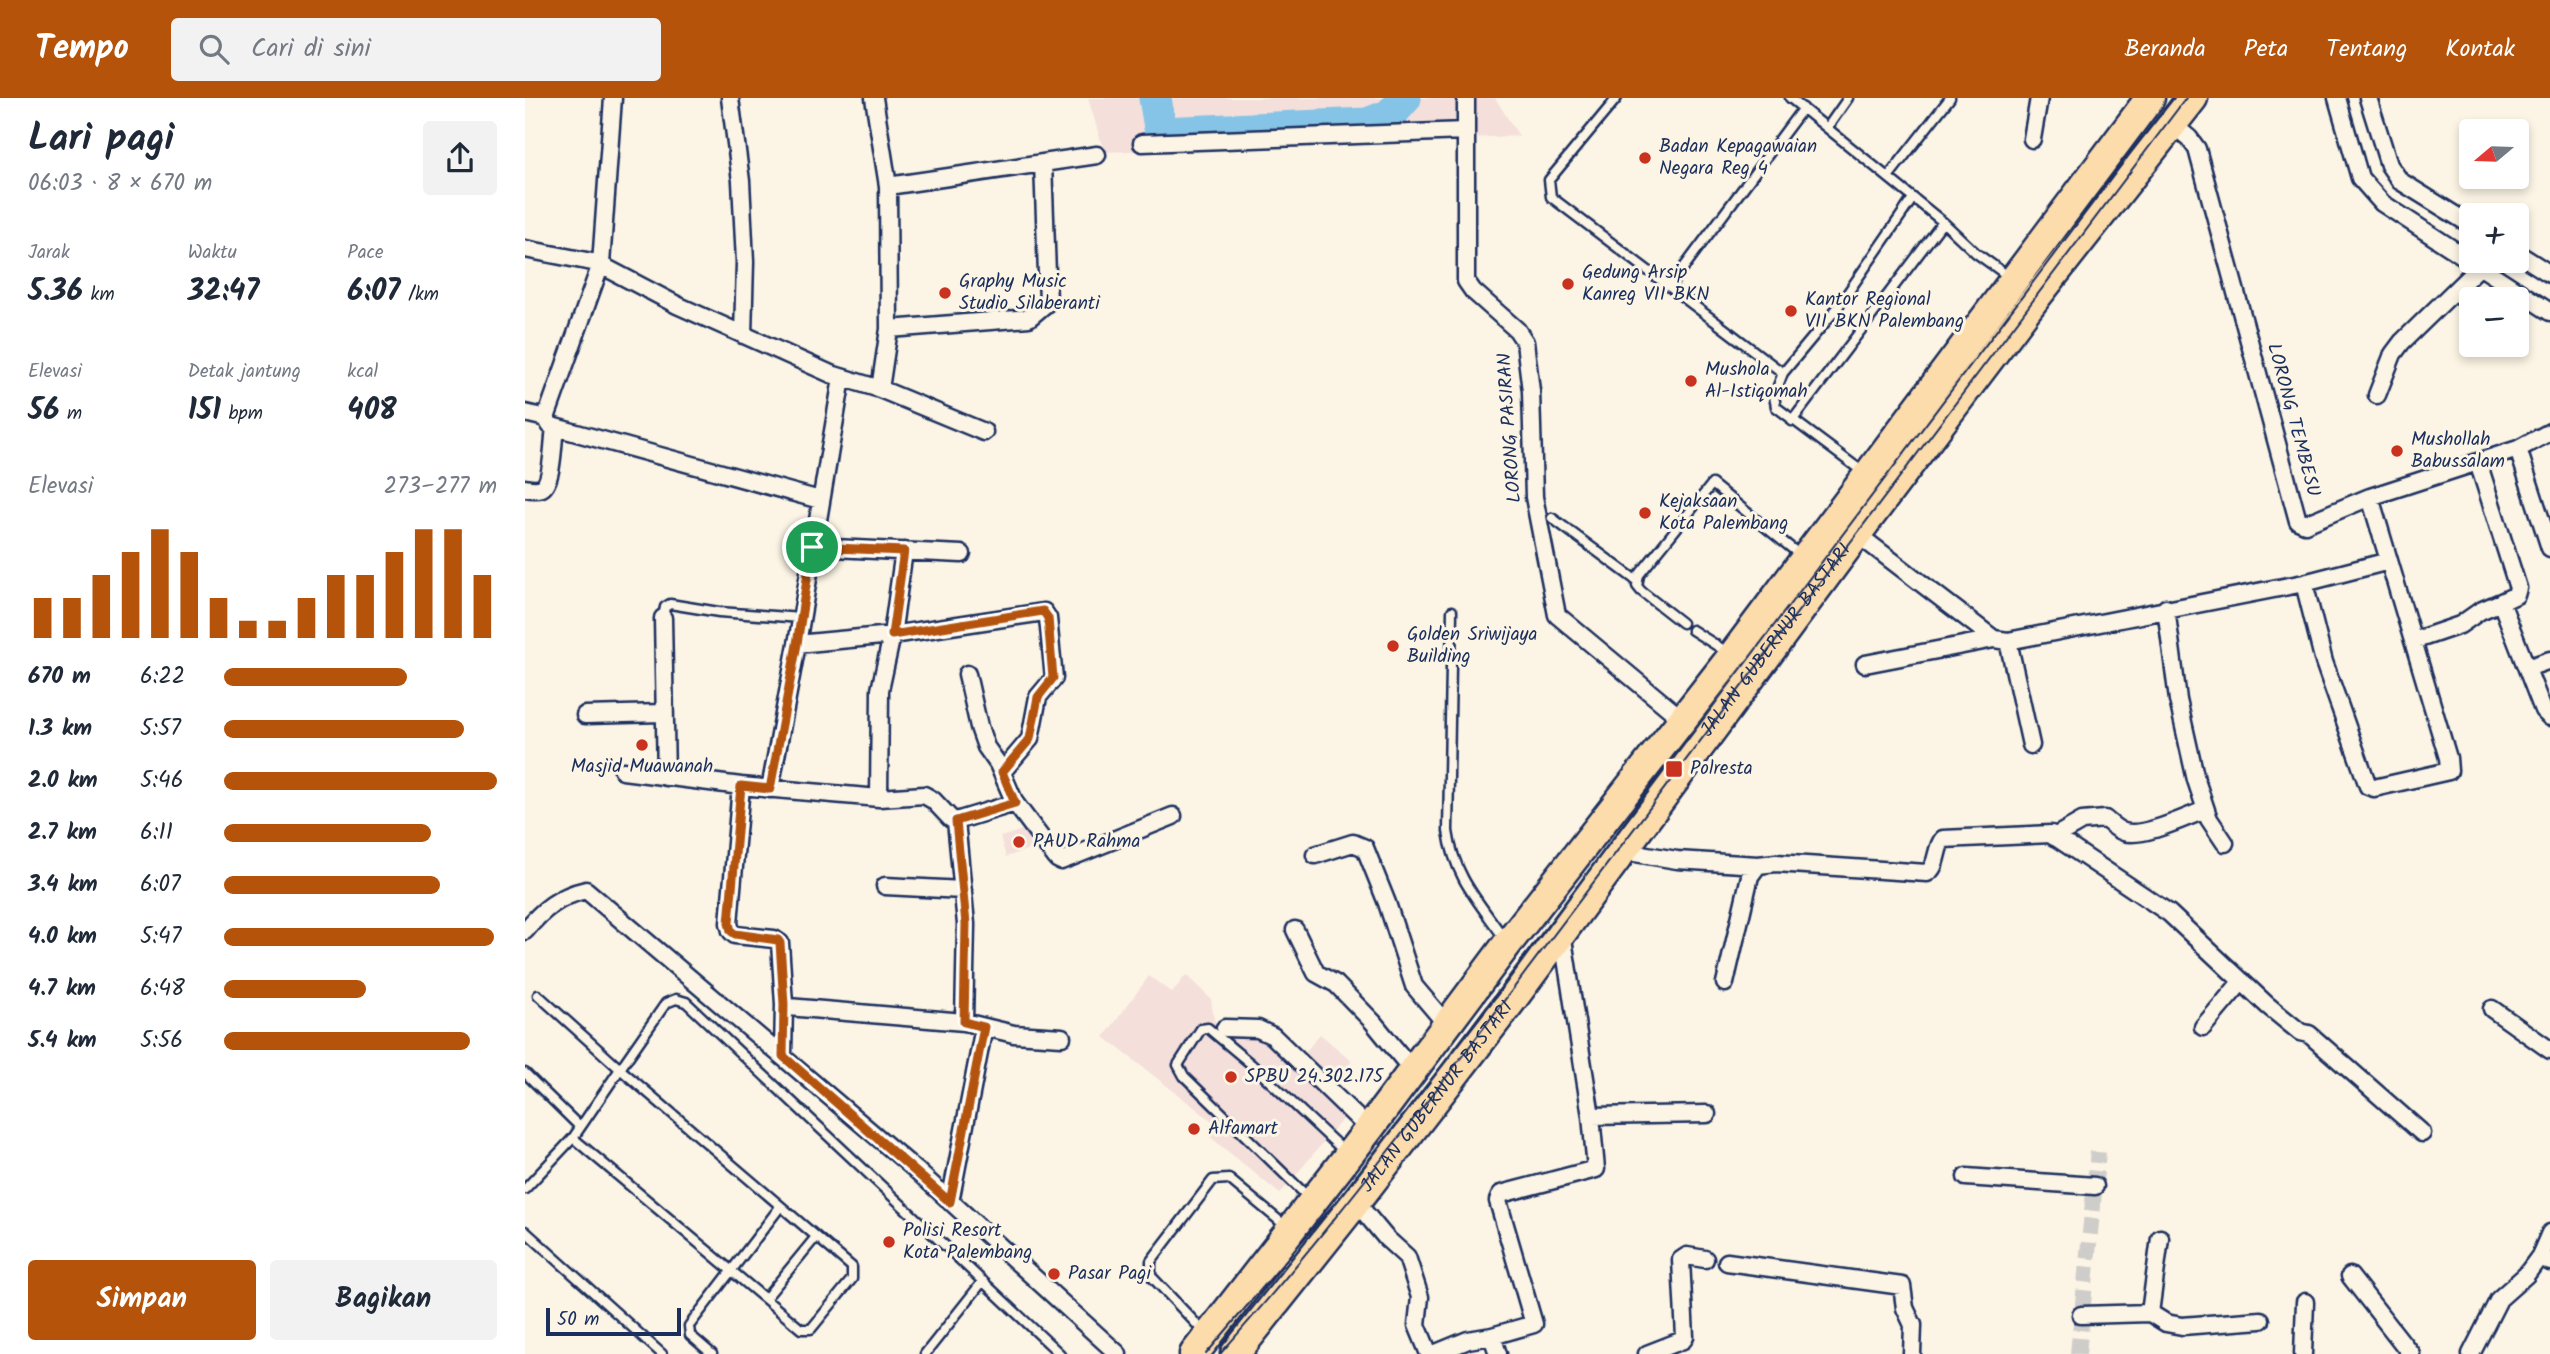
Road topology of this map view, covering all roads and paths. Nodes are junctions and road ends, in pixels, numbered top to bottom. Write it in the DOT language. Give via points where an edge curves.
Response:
graph roads {
  1 [pos="613,98"];
  2 [pos="730,98"];
  3 [pos="874,98"];
  4 [pos="1465,98"];
  5 [pos="1617,98"];
  6 [pos="1790,98"];
  7 [pos="1848,98"];
  8 [pos="1949,98"];
  9 [pos="2039,98"];
  10 [pos="2150,98"];
  11 [pos="2193,98"];
  12 [pos="2337,98"];
  13 [pos="2368,98"];
  14 [pos="1803,108"];
  15 [pos="2172,124"];
  16 [pos="1827,128"];
  17 [pos="1465,131"];
  18 [pos="2032,139"];
  19 [pos="1142,144"];
  20 [pos="1097,155"];
  21 [pos="1043,163"];
  22 [pos="2389,165"];
  23 [pos="1888,177"];
  24 [pos="2360,178"];
  25 [pos="888,186"];
  26 [pos="1913,198"];
  27 [pos="2459,218"];
  28 [pos="1943,222"];
  29 [pos="525,249"];
  30 [pos="2459,253"];
  31 [pos="2529,261"];
  32 [pos="601,264"];
  33 [pos="2465,273"];
  34 [pos="2490,273"];
  35 [pos="2550,274"];
  36 [pos="2013,281"];
  37 [pos="1670,286"];
  38 [pos="2034,300"];
  39 [pos="2550,312"];
  40 [pos="889,329"];
  41 [pos="743,335"];
  42 [pos="1783,373"];
  43 [pos="842,378"];
  44 [pos="880,389"];
  45 [pos="2378,395"];
  46 [pos="525,413"];
  47 [pos="1792,421"];
  48 [pos="550,422"];
  49 [pos="984,432"];
  50 [pos="2550,432"];
  51 [pos="2518,449"];
  52 [pos="2478,462"];
  53 [pos="1867,475"];
  54 [pos="525,488"];
  55 [pos="2370,498"];
  56 [pos="820,500"];
  57 [pos="1552,518"];
  58 [pos="1857,534"];
  59 [pos="812,547"];
  60 [pos="2550,548"];
  61 [pos="904,551"];
  62 [pos="962,554"];
  63 [pos="1805,558"];
  64 [pos="2389,561"];
  65 [pos="1637,582"];
  66 [pos="2304,583"];
  67 [pos="2501,602"];
  68 [pos="2166,608"];
  69 [pos="1452,611"];
  70 [pos="663,618"];
  71 [pos="801,618"];
  72 [pos="1682,623"];
  73 [pos="1692,630"];
  74 [pos="892,635"];
  75 [pos="2001,640"];
  76 [pos="2413,641"];
  77 [pos="797,644"];
  78 [pos="1732,656"];
  79 [pos="2550,660"];
  80 [pos="1865,664"];
  81 [pos="2527,668"];
  82 [pos="967,674"];
  83 [pos="663,713"];
  84 [pos="585,715"];
  85 [pos="2550,717"];
  86 [pos="1683,720"];
  87 [pos="2031,745"];
  88 [pos="623,771"];
  89 [pos="1002,772"];
  90 [pos="666,776"];
  91 [pos="741,786"];
  92 [pos="770,789"];
  93 [pos="879,798"];
  94 [pos="1015,803"];
  95 [pos="2205,810"];
  96 [pos="1173,816"];
  97 [pos="956,821"];
  98 [pos="2054,837"];
  99 [pos="2225,843"];
  100 [pos="1623,851"];
  101 [pos="1315,855"];
  102 [pos="1758,865"];
  103 [pos="885,886"];
  104 [pos="963,890"];
  105 [pos="1295,930"];
  106 [pos="525,931"];
  107 [pos="1562,933"];
  108 [pos="1508,943"];
  109 [pos="1481,980"];
  110 [pos="2242,981"];
  111 [pos="1725,983"];
  112 [pos="538,995"];
  113 [pos="1510,1003"];
  114 [pos="784,1004"];
  115 [pos="2492,1009"];
  116 [pos="964,1022"];
  117 [pos="1447,1025"];
  118 [pos="984,1027"];
  119 [pos="2203,1027"];
  120 [pos="1226,1028"];
  121 [pos="1062,1037"];
  122 [pos="2550,1050"];
  123 [pos="783,1056"];
  124 [pos="620,1069"];
  125 [pos="1413,1071"];
  126 [pos="525,1073"];
  127 [pos="1707,1115"];
  128 [pos="1591,1116"];
  129 [pos="580,1127"];
  130 [pos="1369,1129"];
  131 [pos="2422,1133"];
  132 [pos="573,1138"];
  133 [pos="1349,1155"];
  134 [pos="1966,1177"];
  135 [pos="2095,1186"];
  136 [pos="525,1189"];
  137 [pos="1313,1201"];
  138 [pos="950,1202"];
  139 [pos="1356,1202"];
  140 [pos="779,1207"];
  141 [pos="1291,1230"];
  142 [pos="525,1231"];
  143 [pos="2550,1233"];
  144 [pos="815,1238"];
  145 [pos="2161,1238"];
  146 [pos="1705,1259"];
  147 [pos="2545,1259"];
  148 [pos="1727,1262"];
  149 [pos="731,1270"];
  150 [pos="2350,1276"];
  151 [pos="983,1280"];
  152 [pos="765,1299"];
  153 [pos="2305,1302"];
  154 [pos="2150,1312"];
  155 [pos="2081,1315"];
  156 [pos="2261,1320"];
  157 [pos="1492,1336"];
  158 [pos="1201,1345"];
  159 [pos="662,1354"];
  160 [pos="712,1354"];
  161 [pos="925,1354"];
  162 [pos="1060,1354"];
  163 [pos="1118,1354"];
  164 [pos="1235,1354"];
  165 [pos="1431,1354"];
  166 [pos="1499,1354"];
  167 [pos="1647,1354"];
  168 [pos="1912,1354"];
  169 [pos="2303,1354"];
  170 [pos="2411,1354"];
  171 [pos="2471,1354"];
  1 -- 32 [label="street"];
  2 -- 41 [label="street" via="741,181"];
  3 -- 25 [label="street"];
  4 -- 17 [label="street, LORONG PASIRAN"];
  5 -- 37 [label="lane" via="1549,180 1548,189 1551,197"];
  6 -- 14 [label="lane"];
  7 -- 16 [label="lane"];
  8 -- 23 [label="lane"];
  9 -- 18 [label="street"];
  10 -- 36 [label="highway, JALAN GUBERNUR BASTARI"];
  11 -- 15 [label="highway, JALAN GUBERNUR BASTARI"];
  12 -- 24 [label="street"];
  13 -- 22 [label="street"];
  14 -- 16 [label="lane"];
  14 -- 37 [label="lane"];
  15 -- 38 [label="highway, JALAN GUBERNUR BASTARI"];
  15 -- 55 [label="street, LORONG TEMBESU" via="2197,149 2298,521 2305,524"];
  16 -- 23 [label="lane"];
  17 -- 19 [label="street"];
  17 -- 86 [label="street, LORONG PASIRAN" via="1466,281 1525,342 1534,497 1557,615"];
  20 -- 21 [label="street"];
  21 -- 25 [label="street"];
  21 -- 40 [label="street" via="1048,302 1029,318"];
  22 -- 24 [label="street"];
  22 -- 27 [label="street" via="2400,181"];
  23 -- 26 [label="lane"];
  24 -- 30 [label="street" via="2382,202"];
  25 -- 40 [label="street"];
  26 -- 28 [label="lane"];
  26 -- 42 [label="lane" via="1839,307"];
  28 -- 36 [label="lane"];
  28 -- 47 [label="lane"];
  29 -- 32 [label="street"];
  31 -- 35 [label="street"];
  32 -- 41 [label="street"];
  32 -- 48 [label="street"];
  33 -- 45 [label="street" via="2393,354"];
  34 -- 39 [label="street"];
  36 -- 38 [label="highway"];
  36 -- 53 [label="highway, JALAN GUBERNUR BASTARI"];
  37 -- 42 [label="lane"];
  38 -- 58 [label="highway, JALAN GUBERNUR BASTARI"];
  40 -- 44 [label="street"];
  41 -- 43 [label="street"];
  42 -- 47 [label="lane" via="1774,402"];
  43 -- 44 [label="street"];
  43 -- 56 [label="street"];
  44 -- 49 [label="street"];
  46 -- 48 [label="street"];
  47 -- 53 [label="lane"];
  48 -- 54 [label="street" via="546,484"];
  48 -- 56 [label="street"];
  50 -- 51 [label="street"];
  51 -- 52 [label="street"];
  51 -- 60 [label="street"];
  52 -- 55 [label="street"];
  52 -- 67 [label="street" via="2518,588 2516,595"];
  53 -- 63 [label="highway, JALAN GUBERNUR BASTARI"];
  55 -- 64 [label="street"];
  56 -- 59 [label="street"];
  57 -- 65 [label="lane"];
  58 -- 75 [label="street"];
  58 -- 100 [label="highway, JALAN GUBERNUR BASTARI"];
  59 -- 61 [label="street"];
  59 -- 71 [label="street"];
  61 -- 62 [label="street"];
  61 -- 74 [label="street"];
  63 -- 65 [label="lane" via="1712,484"];
  63 -- 78 [label="highway, JALAN GUBERNUR BASTARI"];
  64 -- 66 [label="street"];
  64 -- 76 [label="street"];
  65 -- 72 [label="lane" via="1641,591"];
  66 -- 68 [label="street"];
  66 -- 76 [label="street" via="2325,662 2368,786 2374,788 2450,768"];
  67 -- 76 [label="street" via="2460,625"];
  67 -- 81 [label="street"];
  68 -- 75 [label="street"];
  68 -- 95 [label="street" via="2178,700"];
  69 -- 108 [label="lane" via="1451,855 1461,877"];
  70 -- 71 [label="lane" via="670,604"];
  70 -- 83 [label="street"];
  71 -- 77 [label="street"];
  73 -- 78 [label="lane"];
  74 -- 77 [label="street"];
  74 -- 89 [label="street" via="1046,613 1053,678 1038,697 1030,739"];
  74 -- 93 [label="street" via="880,690"];
  75 -- 80 [label="street"];
  75 -- 87 [label="street"];
  77 -- 92 [label="street"];
  78 -- 86 [label="highway, JALAN GUBERNUR BASTARI"];
  79 -- 81 [label="street"];
  81 -- 85 [label="street"];
  82 -- 89 [label="street" via="983,737"];
  83 -- 84 [label="street"];
  83 -- 90 [label="street"];
  86 -- 108 [label="highway, JALAN GUBERNUR BASTARI"];
  88 -- 90 [label="street"];
  89 -- 94 [label="street"];
  90 -- 91 [label="street"];
  91 -- 92 [label="street"];
  91 -- 114 [label="street" via="729,923 735,934 778,940"];
  92 -- 93 [label="street"];
  93 -- 97 [label="street" via="925,795"];
  94 -- 96 [label="street" via="1061,861"];
  94 -- 97 [label="street"];
  95 -- 98 [label="street" via="2132,832 2119,830 2105,819 2082,821"];
  95 -- 99 [label="street"];
  97 -- 104 [label="street"];
  98 -- 102 [label="street" via="1943,839 1927,873"];
  98 -- 110 [label="street" via="2169,913"];
  100 -- 102 [label="street"];
  100 -- 107 [label="highway, JALAN GUBERNUR BASTARI"];
  101 -- 117 [label="street" via="1353,843 1365,848 1414,986"];
  102 -- 111 [label="street" via="1750,876"];
  103 -- 104 [label="street"];
  104 -- 116 [label="street"];
  105 -- 125 [label="street" via="1316,973 1336,984"];
  106 -- 123 [label="street" via="539,913 566,895 586,890"];
  107 -- 113 [label="highway, JALAN GUBERNUR BASTARI"];
  107 -- 128 [label="street"];
  108 -- 109 [label="highway, JALAN GUBERNUR BASTARI"];
  109 -- 113 [label="highway"];
  109 -- 117 [label="highway, JALAN GUBERNUR BASTARI"];
  110 -- 119 [label="street"];
  110 -- 131 [label="street"];
  112 -- 124 [label="lane"];
  113 -- 139 [label="highway, JALAN GUBERNUR BASTARI"];
  114 -- 116 [label="street"];
  114 -- 123 [label="street"];
  115 -- 122 [label="street"];
  116 -- 118 [label="street"];
  117 -- 125 [label="highway, JALAN GUBERNUR BASTARI"];
  118 -- 121 [label="street"];
  118 -- 138 [label="street"];
  120 -- 130 [label="street" via="1258,1029 1273,1036"];
  123 -- 138 [label="street"];
  124 -- 129 [label="lane"];
  124 -- 140 [label="lane"];
  124 -- 151 [label="lane" via="666,1003 686,1002"];
  125 -- 130 [label="highway, JALAN GUBERNUR BASTARI"];
  126 -- 129 [label="lane"];
  127 -- 128 [label="street"];
  128 -- 157 [label="street" via="1597,1165 1593,1172 1499,1196 1535,1321 1532,1326"];
  129 -- 132 [label="lane"];
  130 -- 133 [label="highway, JALAN GUBERNUR BASTARI"];
  132 -- 136 [label="lane"];
  132 -- 149 [label="lane"];
  133 -- 137 [label="highway, JALAN GUBERNUR BASTARI"];
  133 -- 137 [label="lane" via="1251,1064 1208,1028 1201,1029 1178,1065 1184,1076"];
  134 -- 135 [label="street"];
  137 -- 141 [label="highway, JALAN GUBERNUR BASTARI"];
  138 -- 163 [label="street"];
  139 -- 164 [label="highway, JALAN GUBERNUR BASTARI"];
  139 -- 165 [label="street" via="1407,1257 1420,1297 1417,1325"];
  140 -- 144 [label="lane"];
  140 -- 149 [label="lane"];
  141 -- 158 [label="highway, JALAN GUBERNUR BASTARI"];
  141 -- 158 [label="lane" via="1229,1179 1213,1180 1151,1262 1151,1276"];
  142 -- 159 [label="lane"];
  143 -- 147 [label="street"];
  144 -- 152 [label="lane"];
  144 -- 152 [label="lane" via="852,1267 852,1279 811,1329 801,1329"];
  145 -- 154 [label="street"];
  146 -- 167 [label="street" via="1687,1256 1681,1260 1685,1337"];
  147 -- 171 [label="street" via="2499,1299"];
  148 -- 168 [label="street" via="1902,1286 1913,1325"];
  149 -- 152 [label="lane"];
  149 -- 160 [label="lane" via="689,1326 691,1335"];
  150 -- 170 [label="street"];
  151 -- 161 [label="lane"];
  151 -- 162 [label="lane"];
  153 -- 169 [label="street"];
  154 -- 155 [label="street"];
  154 -- 156 [label="street" via="2174,1326"];
  157 -- 165 [label="street"];
  157 -- 166 [label="street"];
}
